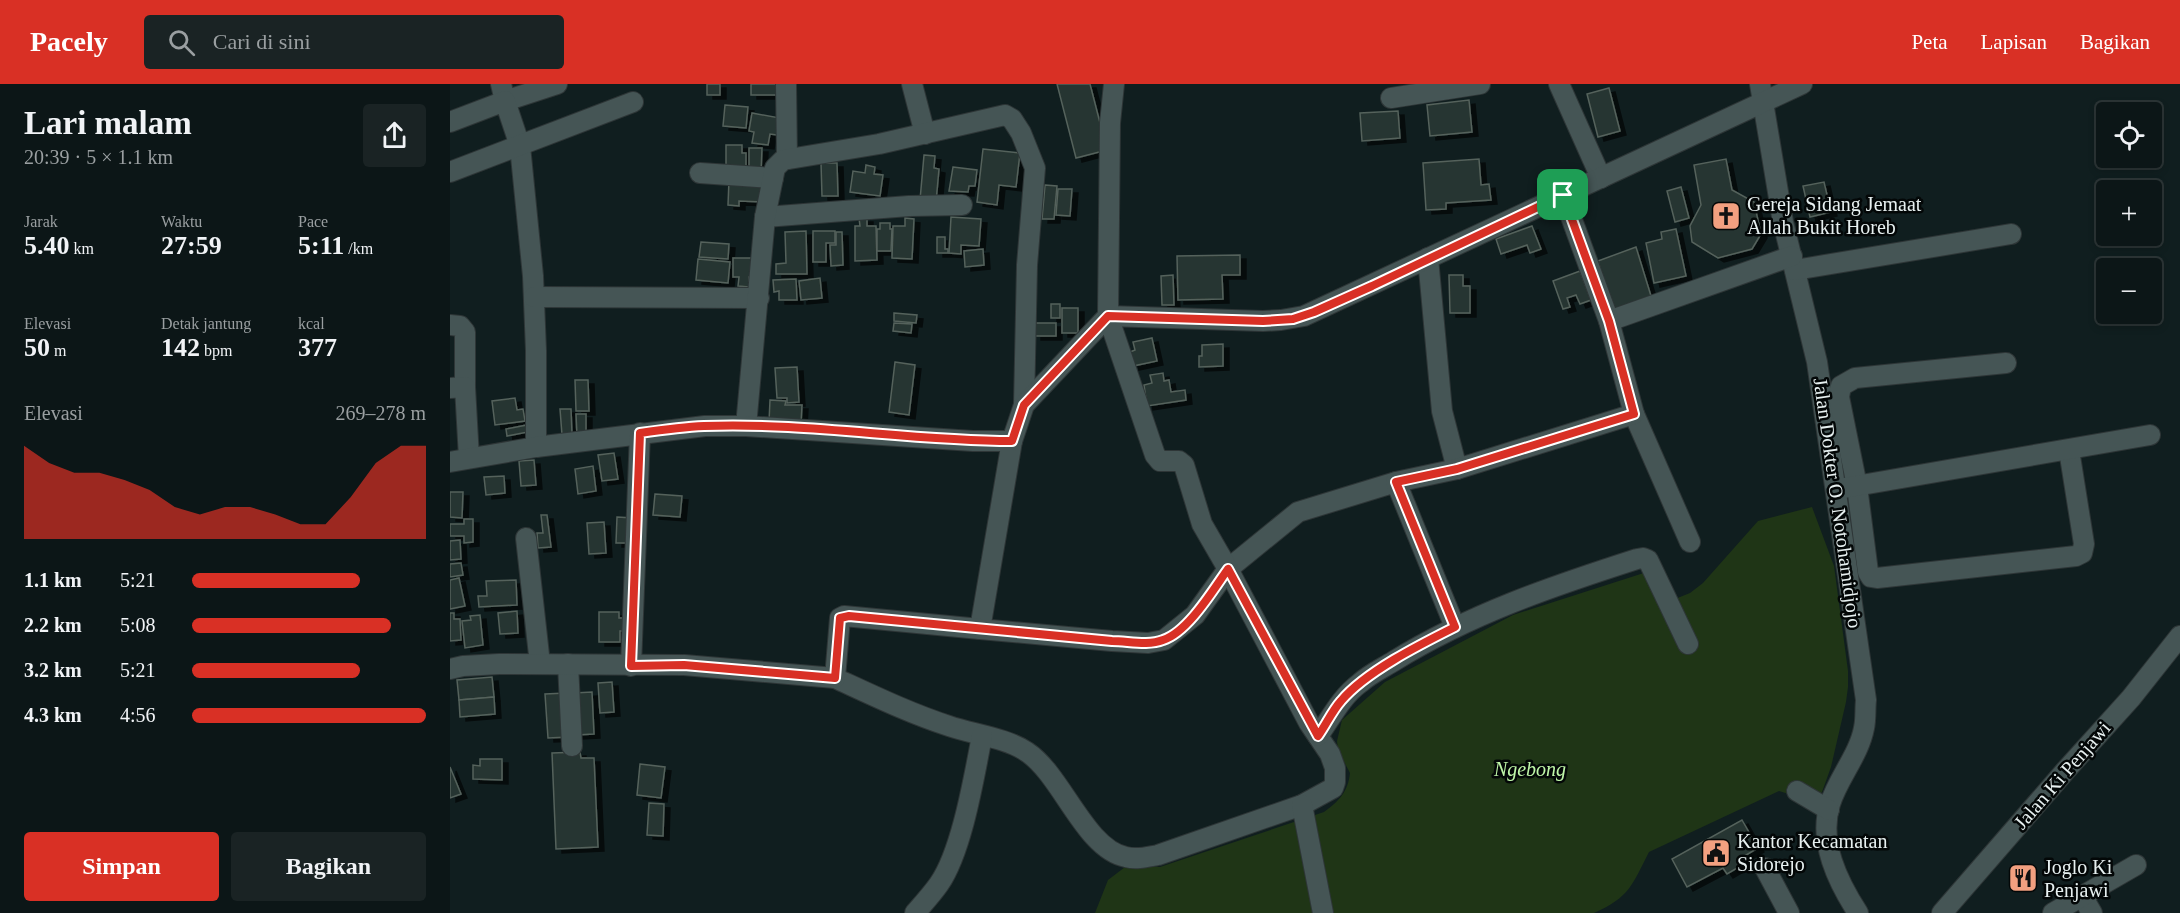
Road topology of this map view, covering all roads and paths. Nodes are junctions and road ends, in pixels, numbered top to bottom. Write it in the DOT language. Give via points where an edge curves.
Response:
graph roads {
  1 [pos="557,84"];
  2 [pos="786,84"];
  3 [pos="912,84"];
  4 [pos="1114,84"];
  5 [pos="1480,84"];
  6 [pos="1559,84"];
  7 [pos="1802,84"];
  8 [pos="503,92"];
  9 [pos="1761,93"];
  10 [pos="1391,98"];
  11 [pos="633,102"];
  12 [pos="450,122"];
  13 [pos="925,134"];
  14 [pos="520,146"];
  15 [pos="787,159"];
  16 [pos="450,172"];
  17 [pos="700,173"];
  18 [pos="773,178"];
  19 [pos="1601,178"];
  20 [pos="1563,195"];
  21 [pos="962,205"];
  22 [pos="765,217"];
  23 [pos="2011,234"];
  24 [pos="1428,258"];
  25 [pos="1793,263"];
  26 [pos="534,297"];
  27 [pos="759,298"];
  28 [pos="1108,316"];
  29 [pos="1609,321"];
  30 [pos="450,325"];
  31 [pos="2006,363"];
  32 [pos="458,387"];
  33 [pos="1024,405"];
  34 [pos="1634,414"];
  35 [pos="746,426"];
  36 [pos="640,433"];
  37 [pos="2150,435"];
  38 [pos="1012,441"];
  39 [pos="536,447"];
  40 [pos="2069,450"];
  41 [pos="459,460"];
  42 [pos="1457,469"];
  43 [pos="1396,482"];
  44 [pos="1857,486"];
  45 [pos="1836,490"];
  46 [pos="526,538"];
  47 [pos="1690,542"];
  48 [pos="1228,569"];
  49 [pos="1455,627"];
  50 [pos="980,629"];
  51 [pos="2180,636"];
  52 [pos="1688,644"];
  53 [pos="540,664"];
  54 [pos="568,664"];
  55 [pos="631,666"];
  56 [pos="450,669"];
  57 [pos="835,678"];
  58 [pos="982,736"];
  59 [pos="1318,736"];
  60 [pos="572,746"];
  61 [pos="1797,791"];
  62 [pos="1302,805"];
  63 [pos="1828,810"];
  64 [pos="2136,865"];
  65 [pos="1765,868"];
  66 [pos="2082,896"];
  67 [pos="915,913"];
  68 [pos="1323,913"];
  69 [pos="1789,913"];
  70 [pos="1858,913"];
  71 [pos="1942,913"];
  72 [pos="2053,913"];
  73 [pos="2092,913"];
  1 -- 8 [label="street"];
  2 -- 15 [label="street"];
  3 -- 13 [label="street"];
  4 -- 28 [label="street"];
  5 -- 10 [label="street"];
  6 -- 19 [label="street"];
  7 -- 9 [label="street"];
  8 -- 12 [label="street"];
  8 -- 14 [label="street"];
  9 -- 19 [label="street"];
  9 -- 25 [label="street, Jalan Dokter O. Notohamidjojo"];
  11 -- 14 [label="street"];
  13 -- 15 [label="street"];
  13 -- 33 [label="street" via="1005,115 1022,133 1033,159"];
  14 -- 16 [label="street"];
  14 -- 26 [label="street"];
  15 -- 18 [label="street" via="777,165"];
  17 -- 18 [label="street"];
  18 -- 22 [label="street"];
  19 -- 20 [label="street"];
  20 -- 24 [label="street"];
  20 -- 29 [label="street"];
  21 -- 22 [label="street"];
  22 -- 27 [label="street"];
  23 -- 25 [label="street"];
  24 -- 28 [label="street" via="1293,319"];
  24 -- 42 [label="street" via="1442,411"];
  25 -- 29 [label="street"];
  25 -- 45 [label="street, Jalan Dokter O. Notohamidjojo" via="1817,362"];
  26 -- 27 [label="street"];
  26 -- 39 [label="street"];
  27 -- 35 [label="street"];
  28 -- 33 [label="street"];
  28 -- 48 [label="street" via="1155,455 1160,461 1179,461 1184,465 1202,524"];
  29 -- 34 [label="street"];
  30 -- 32 [label="street" via="460,326 465,332"];
  31 -- 44 [label="street" via="1855,378 1841,386 1839,397"];
  32 -- 41 [label="street"];
  33 -- 38 [label="street"];
  34 -- 42 [label="street"];
  34 -- 47 [label="street"];
  35 -- 36 [label="street"];
  35 -- 38 [label="street"];
  36 -- 39 [label="street"];
  36 -- 55 [label="street"];
  37 -- 40 [label="street"];
  38 -- 50 [label="street"];
  39 -- 41 [label="street"];
  40 -- 44 [label="street"];
  40 -- 44 [label="street" via="2084,544 2082,553 2076,556 1871,577 1866,569"];
  42 -- 43 [label="street"];
  43 -- 48 [label="street" via="1298,512"];
  43 -- 49 [label="street"];
  44 -- 45 [label="street"];
  45 -- 63 [label="street, Jalan Dokter O. Notohamidjojo" via="1866,700 1861,739"];
  46 -- 53 [label="street"];
  48 -- 50 [label="street" via="1195,615 1164,640 1112,641"];
  48 -- 59 [label="street"];
  49 -- 52 [label="street" via="1557,584 1643,558 1650,563"];
  49 -- 59 [label="street" via="1358,683"];
  50 -- 57 [label="street" via="844,616 840,618"];
  51 -- 71 [label="street, Jalan Ki Penjawi" via="2131,698"];
  53 -- 54 [label="street"];
  53 -- 56 [label="street"];
  54 -- 55 [label="street"];
  54 -- 60 [label="street"];
  55 -- 57 [label="street" via="684,665"];
  57 -- 58 [label="street" via="913,713"];
  58 -- 62 [label="street" via="1027,752 1046,770 1098,839 1110,851 1126,857 1158,855"];
  58 -- 67 [label="street" via="953,854 940,884"];
  59 -- 62 [label="street" via="1333,762 1335,783 1333,788"];
  61 -- 63 [label="street"];
  62 -- 68 [label="street"];
  63 -- 70 [label="street, Jalan Dokter O. Notohamidjojo" via="1828,851"];
  64 -- 66 [label="street"];
  65 -- 69 [label="street"];
  66 -- 72 [label="street"];
  66 -- 73 [label="street"];
}
